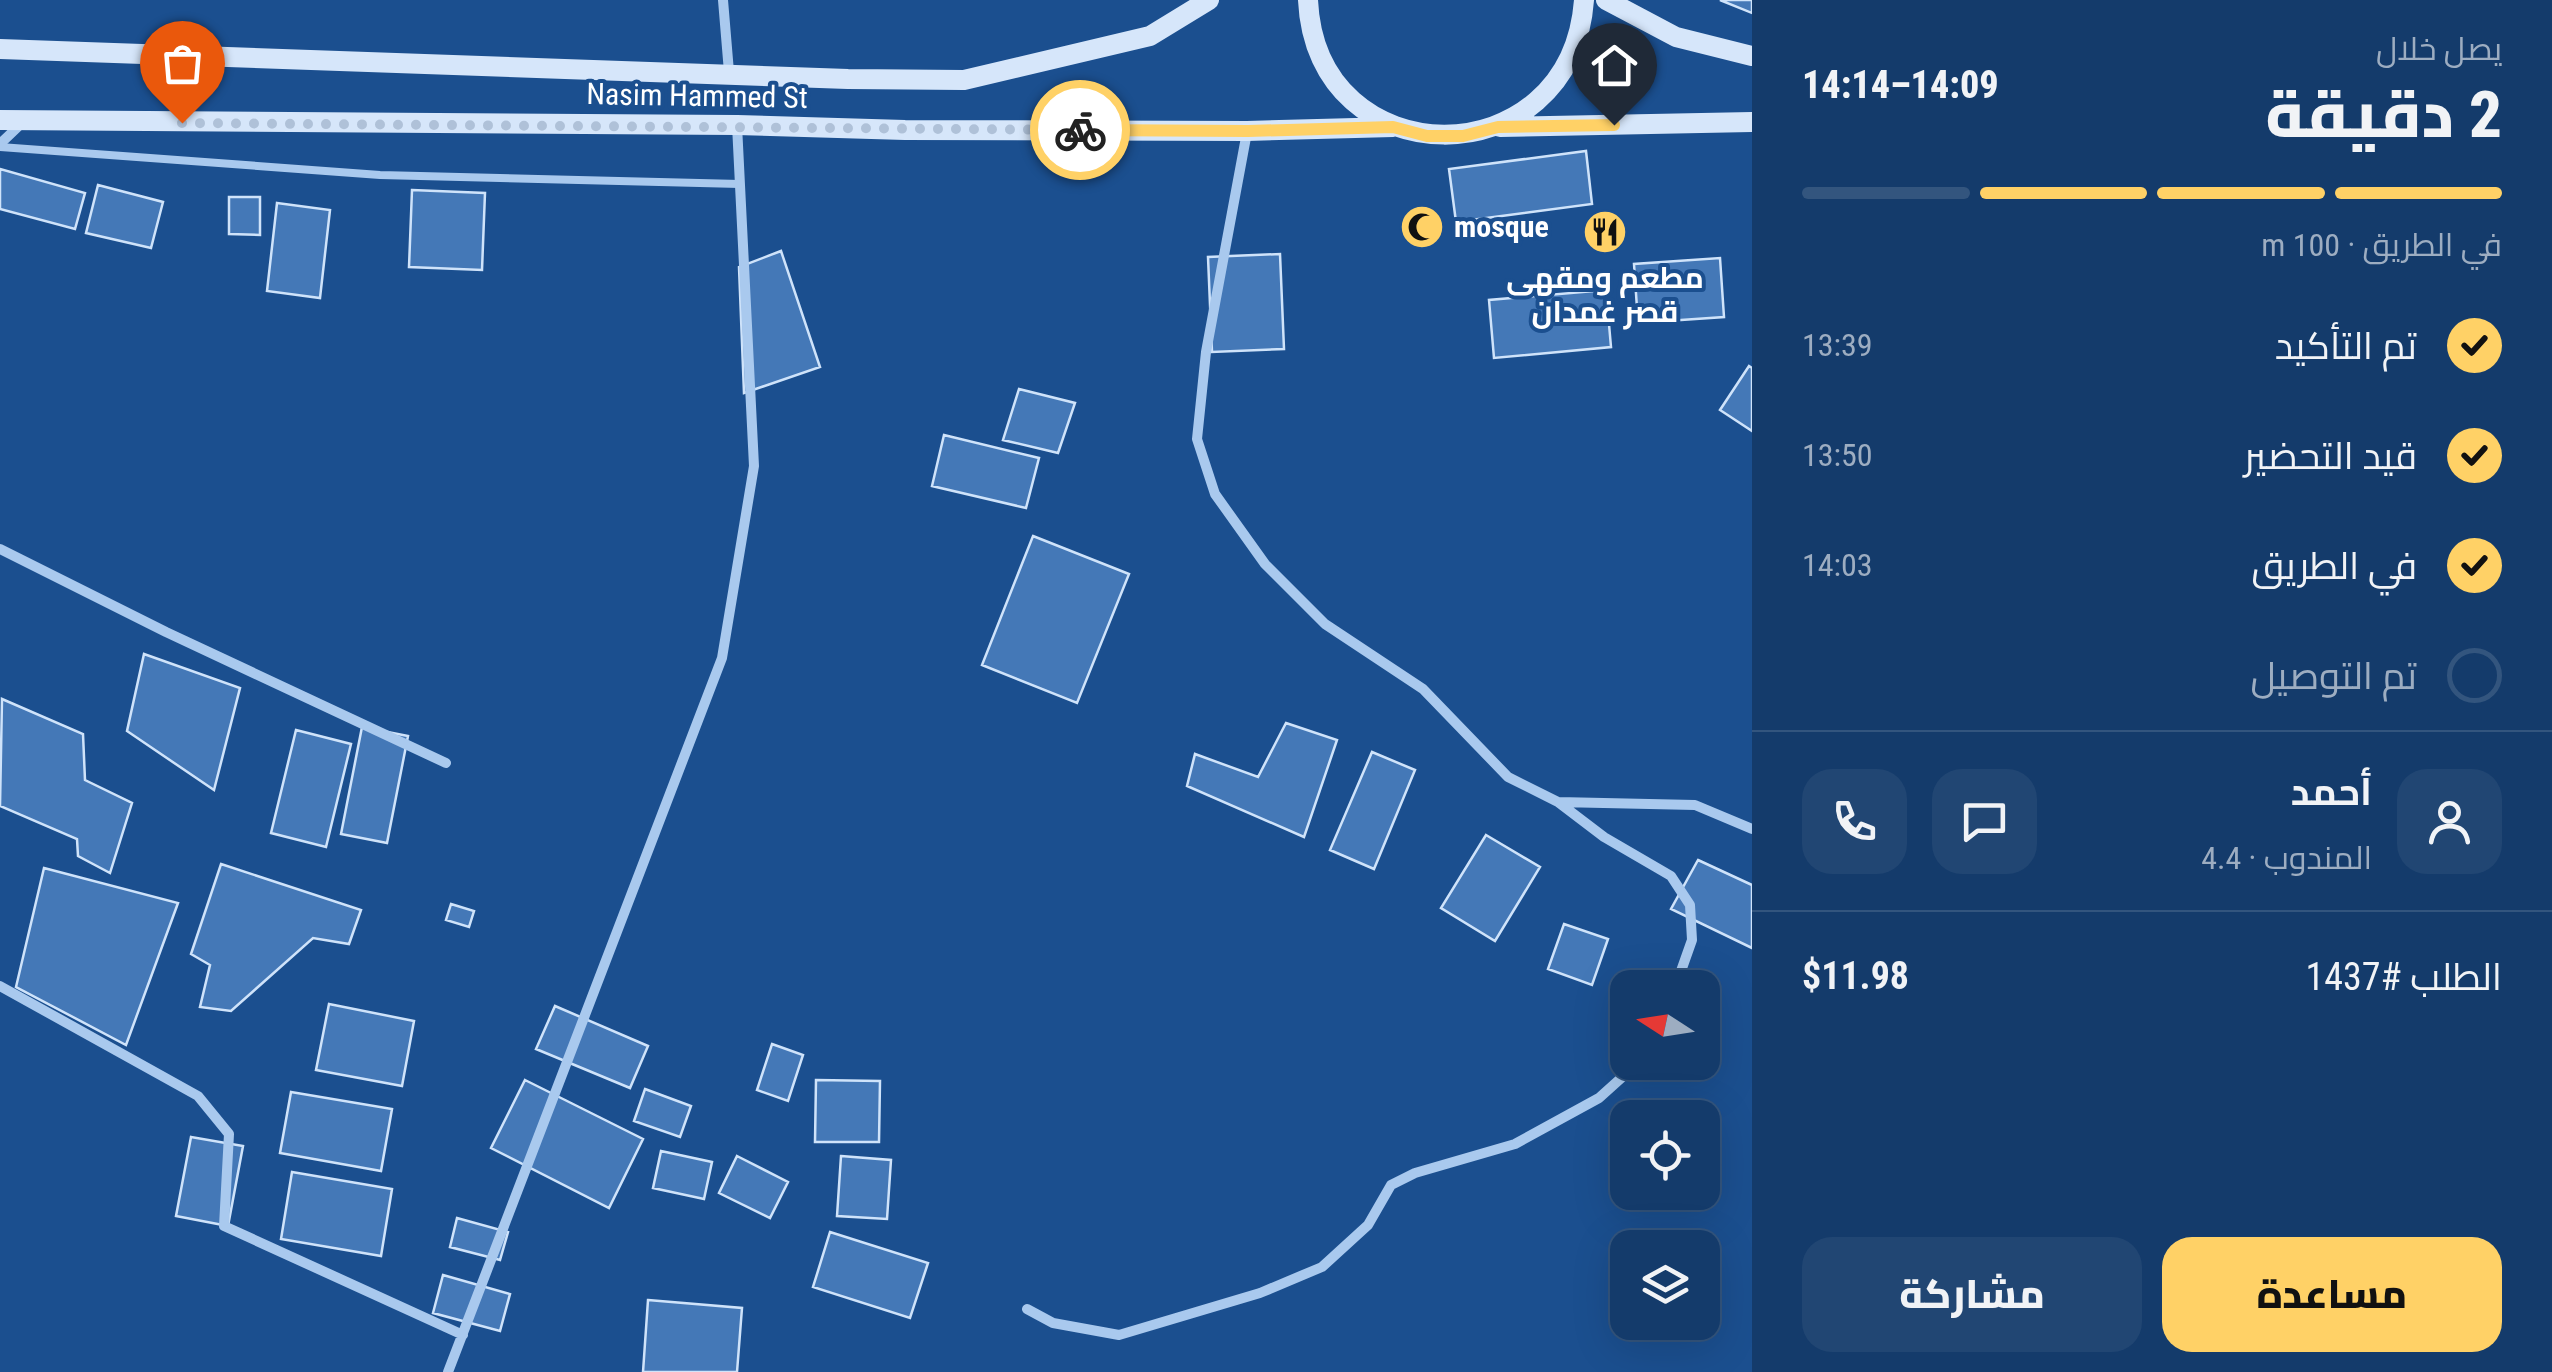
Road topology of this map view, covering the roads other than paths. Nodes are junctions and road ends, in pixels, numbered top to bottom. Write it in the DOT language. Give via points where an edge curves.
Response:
graph roads {
  1 [pos="723,0"];
  2 [pos="1209,0"];
  3 [pos="1308,0"];
  4 [pos="1584,0"];
  5 [pos="1606,0"];
  6 [pos="0,49"];
  7 [pos="1752,56"];
  8 [pos="729,72"];
  9 [pos="0,120"];
  10 [pos="24,122"];
  11 [pos="1752,122"];
  12 [pos="737,125"];
  13 [pos="1393,127"];
  14 [pos="1498,127"];
  15 [pos="1248,131"];
  16 [pos="0,146"];
  17 [pos="740,184"];
  18 [pos="0,549"];
  19 [pos="446,763"];
  20 [pos="1558,802"];
  21 [pos="1752,829"];
  22 [pos="1681,970"];
  23 [pos="0,986"];
  24 [pos="1619,1080"];
  25 [pos="1026,1309"];
  26 [pos="463,1334"];
  27 [pos="448,1372"];
  1 -- 8 [label="street"];
  2 -- 8 [label="main road, Nasim Hammed St" via="1150,36 964,80"];
  3 -- 13 [label="main road" via="1325,68 1354,103"];
  4 -- 14 [label="main road" via="1582,29 1565,70 1536,104"];
  5 -- 7 [label="main road" via="1676,37"];
  6 -- 8 [label="main road, Nasim Hammed St"];
  9 -- 10 [label="main road, Nasim Hammed St"];
  10 -- 12 [label="main road, Nasim Hammed St"];
  10 -- 16 [label="street"];
  11 -- 14 [label="main road"];
  12 -- 15 [label="main road, Nasim Hammed St"];
  12 -- 17 [label="street"];
  13 -- 14 [label="main road" via="1427,136"];
  13 -- 15 [label="main road, Nasim Hammed St"];
  15 -- 20 [label="street" via="1206,352 1197,439 1216,494 1265,564 1324,624 1423,689 1508,776"];
  16 -- 17 [label="lane" via="380,176"];
  17 -- 26 [label="street" via="754,466 722,658"];
  18 -- 19 [label="street"];
  20 -- 21 [label="street" via="1695,805"];
  20 -- 22 [label="street" via="1670,876 1690,905 1692,940"];
  23 -- 26 [label="street" via="198,1096 229,1134 224,1226"];
  24 -- 25 [label="street" via="1515,1144 1391,1185 1368,1225 1322,1267 1260,1293 1119,1335 1053,1323"];
  26 -- 27 [label="street"];
}
